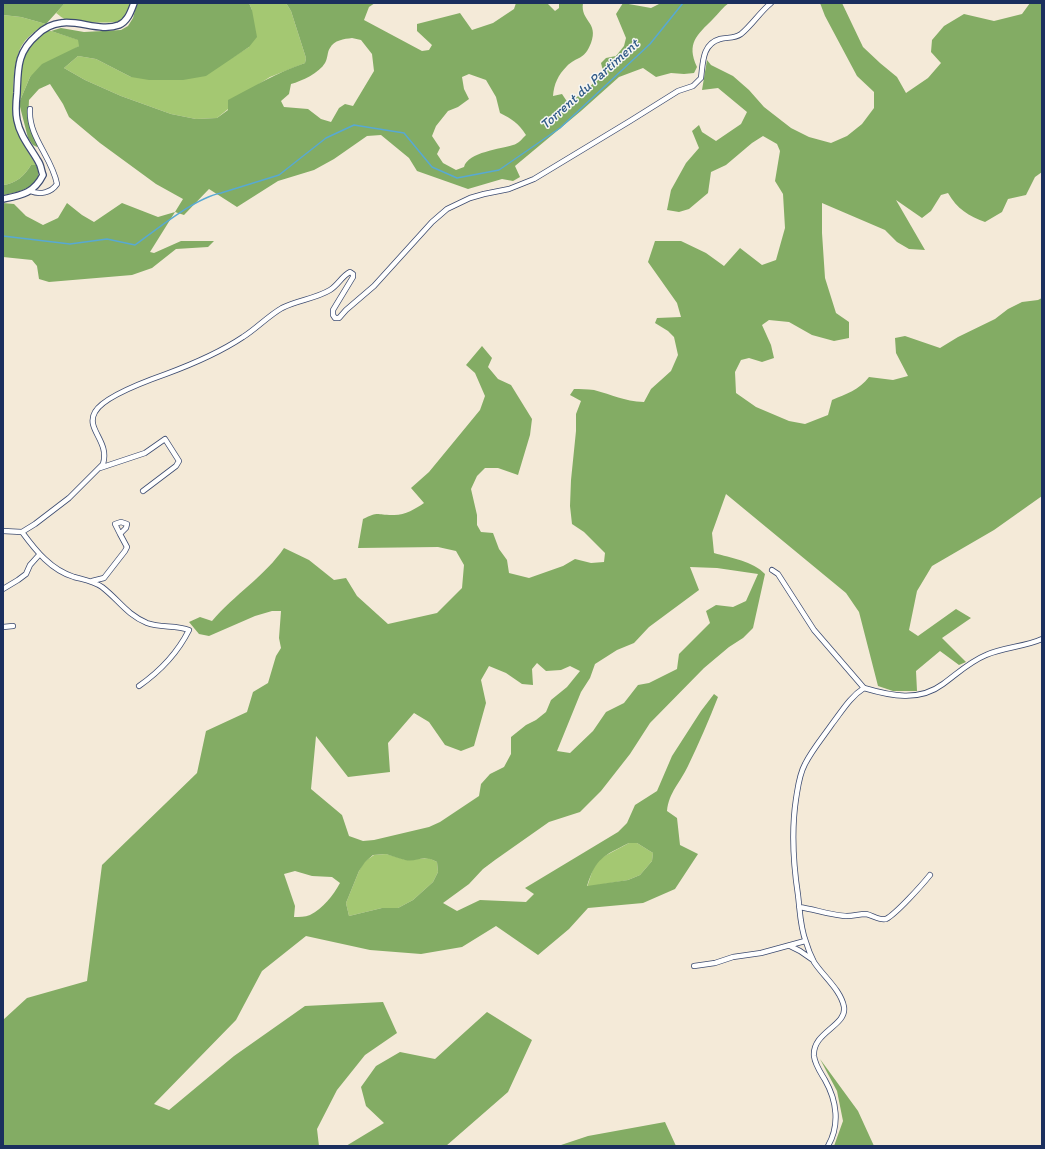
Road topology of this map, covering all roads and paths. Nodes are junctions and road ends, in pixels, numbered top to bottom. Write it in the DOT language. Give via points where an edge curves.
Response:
graph roads {
  1 [pos="134,3"];
  2 [pos="771,3"];
  3 [pos="30,108"];
  4 [pos="30,191"];
  5 [pos="3,198"];
  6 [pos="99,469"];
  7 [pos="143,491"];
  8 [pos="3,531"];
  9 [pos="22,532"];
  10 [pos="120,534"];
  11 [pos="39,555"];
  12 [pos="772,570"];
  13 [pos="92,581"];
  14 [pos="3,588"];
  15 [pos="13,626"];
  16 [pos="3,628"];
  17 [pos="1042,639"];
  18 [pos="139,686"];
  19 [pos="864,688"];
  20 [pos="930,875"];
  21 [pos="799,907"];
  22 [pos="805,941"];
  23 [pos="790,946"];
  24 [pos="813,960"];
  25 [pos="694,966"];
  26 [pos="828,1146"];
  1 -- 4 [label="street" via="126,20 119,25 99,26 61,22 43,29 27,43 19,63 17,120 43,175"];
  2 -- 6 [label="street" via="741,34 709,46 703,58 701,78 693,86 678,91 534,179 509,189 470,198 440,214 374,286 339,318 335,318 333,310 353,277 350,272 332,289 282,309 216,352 144,382 100,406 92,421 105,449 103,464"];
  3 -- 4 [label="street" via="32,128 55,174 57,184 45,193"];
  4 -- 5 [label="street"];
  6 -- 7 [label="street" via="145,453 165,440 179,461"];
  6 -- 9 [label="street" via="69,498"];
  8 -- 9 [label="street"];
  9 -- 11 [label="street"];
  10 -- 13 [label="street" via="127,547 125,551 104,578"];
  11 -- 13 [label="street" via="74,577"];
  11 -- 14 [label="street" via="26,574"];
  12 -- 19 [label="street" via="778,574 814,630"];
  13 -- 18 [label="street" via="109,592 128,613 140,620 189,630 153,676"];
  15 -- 16 [label="street"];
  17 -- 19 [label="street" via="982,656 942,685 921,695 910,697"];
  19 -- 21 [label="street" via="853,696 823,737 805,764 800,777 793,820 792,850"];
  20 -- 21 [label="street" via="885,919 867,914 838,915"];
  21 -- 22 [label="street"];
  22 -- 23 [label="street"];
  22 -- 24 [label="street"];
  23 -- 24 [label="street"];
  23 -- 25 [label="street"];
  24 -- 26 [label="street" via="838,993 844,1008 841,1019 819,1040 815,1051 816,1062 831,1091 837,1120"];
}
